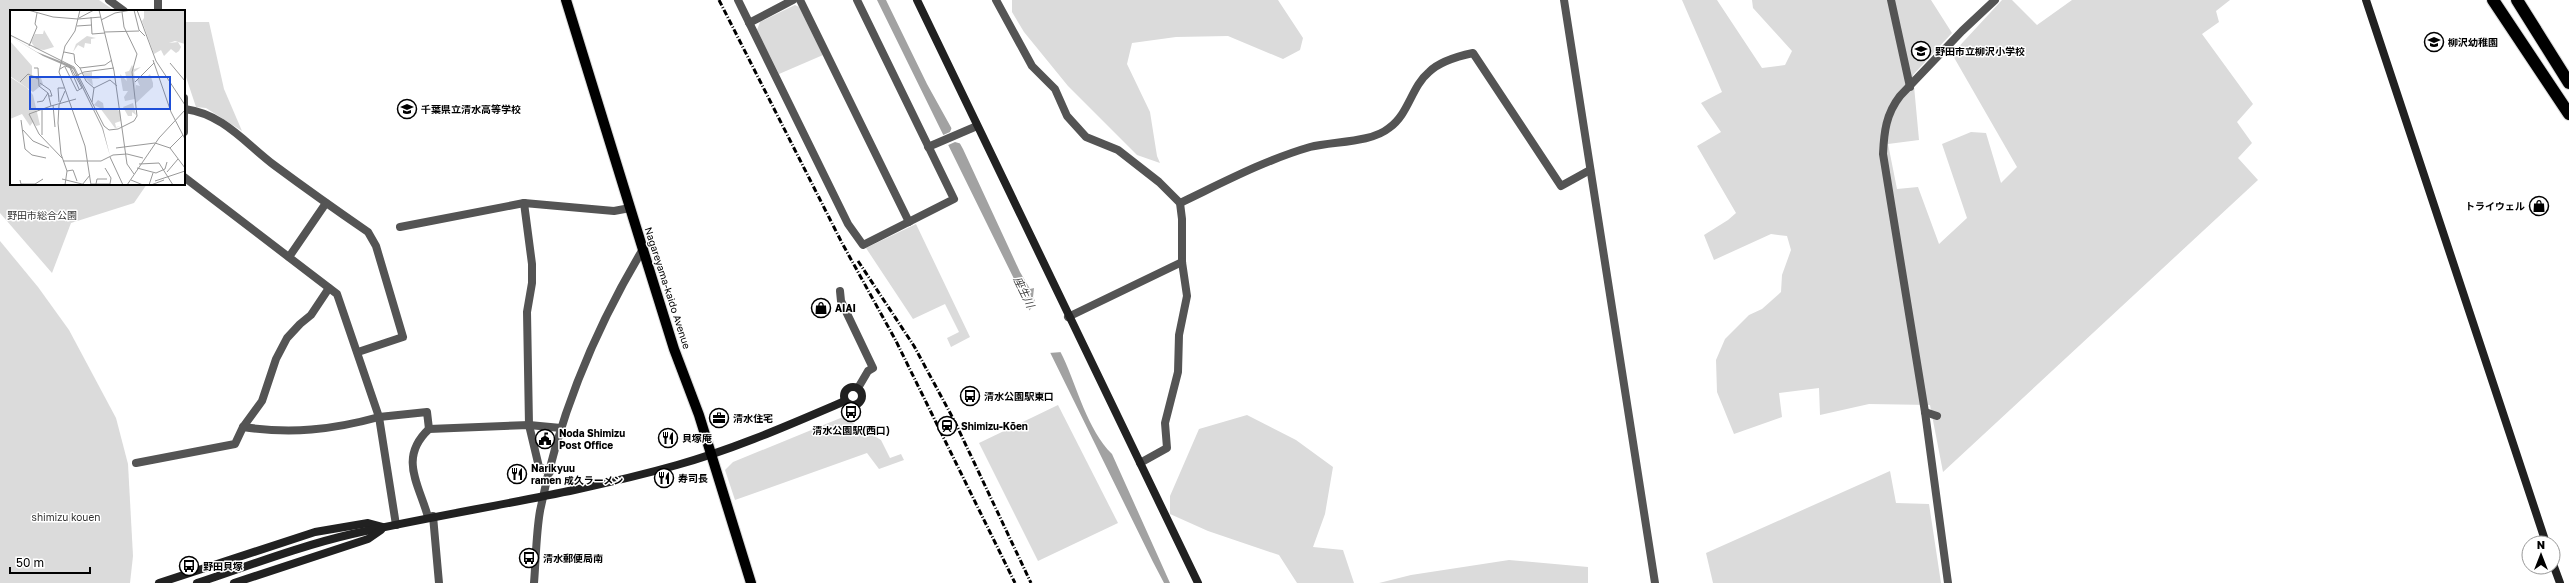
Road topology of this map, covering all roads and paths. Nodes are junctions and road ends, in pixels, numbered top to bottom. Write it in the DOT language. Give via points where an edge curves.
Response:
graph roads {
  1 [pos="109,0"];
  2 [pos="566,0"];
  3 [pos="738,0"];
  4 [pos="793,0"];
  5 [pos="800,0"];
  6 [pos="857,0"];
  7 [pos="917,0"];
  8 [pos="996,0"];
  9 [pos="1564,0"];
  10 [pos="1891,0"];
  11 [pos="1995,0"];
  12 [pos="2366,0"];
  13 [pos="2494,0"];
  14 [pos="2517,0"];
  15 [pos="123,10"];
  16 [pos="749,23"];
  17 [pos="2545,79"];
  18 [pos="2569,84"];
  19 [pos="1910,87"];
  20 [pos="185,109"];
  21 [pos="2569,114"];
  22 [pos="2569,120"];
  23 [pos="977,126"];
  24 [pos="928,147"];
  25 [pos="1590,170"];
  26 [pos="185,178"];
  27 [pos="524,203"];
  28 [pos="1180,203"];
  29 [pos="326,204"];
  30 [pos="630,208"];
  31 [pos="909,222"];
  32 [pos="400,227"];
  33 [pos="643,249"];
  34 [pos="289,257"];
  35 [pos="1182,262"];
  36 [pos="329,288"];
  37 [pos="840,291"];
  38 [pos="1068,317"];
  39 [pos="358,352"];
  40 [pos="858,388"];
  41 [pos="845,401"];
  42 [pos="1925,412"];
  43 [pos="1937,416"];
  44 [pos="379,417"];
  45 [pos="529,425"];
  46 [pos="243,427"];
  47 [pos="561,428"];
  48 [pos="429,429"];
  49 [pos="711,454"];
  50 [pos="136,463"];
  51 [pos="1140,463"];
  52 [pos="550,472"];
  53 [pos="544,496"];
  54 [pos="431,517"];
  55 [pos="396,525"];
  56 [pos="385,528"];
  57 [pos="2543,535"];
  58 [pos="159,583"];
  59 [pos="197,583"];
  60 [pos="234,583"];
  61 [pos="439,583"];
  62 [pos="534,583"];
  63 [pos="751,583"];
  64 [pos="1198,583"];
  65 [pos="1655,583"];
  66 [pos="1948,583"];
  1 -- 15 [label="street"];
  2 -- 30 [label="main road, Nagareyama-kaido Avenue"];
  3 -- 16 [label="street"];
  4 -- 16 [label="street"];
  5 -- 31 [label="street"];
  6 -- 24 [label="street"];
  7 -- 23 [label="street"];
  8 -- 28 [label="street" via="1032,66 1055,89 1067,116 1086,137 1118,150 1159,182"];
  9 -- 25 [label="street"];
  10 -- 19 [label="street"];
  11 -- 19 [label="street"];
  12 -- 57 [label="street"];
  13 -- 17 [label="highway"];
  14 -- 18 [label="highway"];
  16 -- 31 [label="street" via="848,224 863,245"];
  17 -- 21 [label="highway"];
  17 -- 22 [label="highway"];
  19 -- 42 [label="street" via="1891,107 1884,129 1884,154"];
  20 -- 29 [label="street" via="200,111 230,126 257,153"];
  23 -- 24 [label="street"];
  23 -- 38 [label="street"];
  24 -- 31 [label="street" via="954,199"];
  25 -- 28 [label="street" via="1561,186 1473,53 1454,57 1429,71 1406,110 1389,129 1365,138 1311,147 1264,163"];
  25 -- 65 [label="street"];
  26 -- 34 [label="street"];
  27 -- 30 [label="street" via="614,211"];
  27 -- 32 [label="street"];
  27 -- 45 [label="street" via="532,264 532,284 526,312"];
  28 -- 35 [label="street"];
  29 -- 34 [label="street"];
  29 -- 39 [label="street" via="368,232 376,246 404,337"];
  30 -- 33 [label="main road, Nagareyama-kaido Avenue"];
  33 -- 47 [label="street" via="609,312"];
  33 -- 49 [label="main road, Nagareyama-kaido Avenue"];
  34 -- 36 [label="street"];
  35 -- 38 [label="street"];
  35 -- 51 [label="street" via="1187,296 1179,335 1178,372 1165,423 1167,448"];
  36 -- 39 [label="street" via="337,294"];
  36 -- 46 [label="street" via="311,315 287,338 276,359 262,401"];
  37 -- 40 [label="street" via="841,301 873,368 868,371"];
  38 -- 51 [label="street"];
  39 -- 44 [label="street"];
  40 -- 41 [label="street" via="846,390"];
  40 -- 41 [label="street" via="862,393 861,402 852,405"];
  41 -- 49 [label="street"];
  42 -- 43 [label="street"];
  42 -- 66 [label="street"];
  44 -- 46 [label="street" via="352,424 300,431 277,432"];
  44 -- 48 [label="street" via="427,412"];
  44 -- 55 [label="street"];
  45 -- 47 [label="street"];
  45 -- 48 [label="street"];
  45 -- 52 [label="street" via="540,467"];
  46 -- 50 [label="street" via="235,444"];
  47 -- 52 [label="street"];
  48 -- 54 [label="street" via="418,439 415,446 412,473"];
  49 -- 53 [label="street" via="677,466"];
  49 -- 63 [label="main road, Nagareyama-kaido Avenue"];
  51 -- 64 [label="street"];
  52 -- 53 [label="street"];
  53 -- 54 [label="street"];
  53 -- 62 [label="street" via="540,511"];
  54 -- 55 [label="street"];
  54 -- 61 [label="street"];
  55 -- 56 [label="street"];
  56 -- 58 [label="street" via="368,523 315,532"];
  56 -- 59 [label="street" via="316,544"];
  56 -- 60 [label="street" via="368,540"];
}
